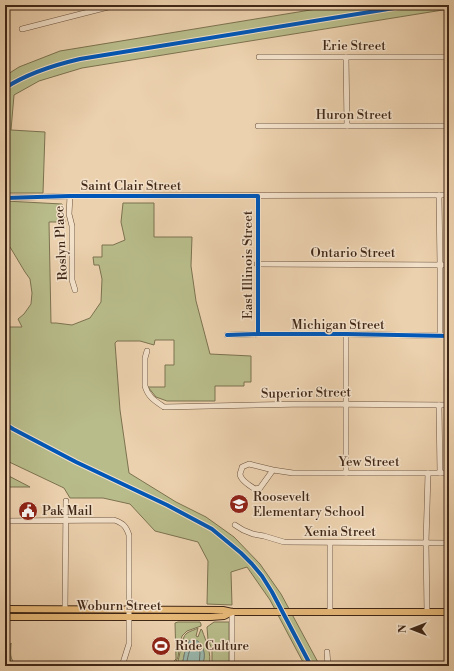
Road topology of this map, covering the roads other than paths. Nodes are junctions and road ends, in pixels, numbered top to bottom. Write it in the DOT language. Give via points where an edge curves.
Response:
graph roads {
  1 [pos="116,5"];
  2 [pos="22,29"];
  3 [pos="259,57"];
  4 [pos="346,57"];
  5 [pos="449,57"];
  6 [pos="258,126"];
  7 [pos="347,126"];
  8 [pos="449,126"];
  9 [pos="439,195"];
  10 [pos="449,195"];
  11 [pos="70,196"];
  12 [pos="258,196"];
  13 [pos="5,198"];
  14 [pos="257,264"];
  15 [pos="440,264"];
  16 [pos="449,264"];
  17 [pos="75,290"];
  18 [pos="258,334"];
  19 [pos="346,334"];
  20 [pos="227,336"];
  21 [pos="440,336"];
  22 [pos="449,336"];
  23 [pos="147,351"];
  24 [pos="346,404"];
  25 [pos="439,405"];
  26 [pos="449,405"];
  27 [pos="273,470"];
  28 [pos="346,473"];
  29 [pos="428,473"];
  30 [pos="440,473"];
  31 [pos="449,473"];
  32 [pos="66,501"];
  33 [pos="66,520"];
  34 [pos="5,521"];
  35 [pos="235,525"];
  36 [pos="330,543"];
  37 [pos="426,543"];
  38 [pos="449,543"];
  39 [pos="5,609"];
  40 [pos="65,609"];
  41 [pos="129,609"];
  42 [pos="232,612"];
  43 [pos="330,612"];
  44 [pos="427,612"];
  45 [pos="449,612"];
  46 [pos="5,617"];
  47 [pos="129,617"];
  48 [pos="327,652"];
  49 [pos="122,666"];
  50 [pos="232,666"];
  51 [pos="328,666"];
  1 -- 2 [label="street"];
  3 -- 4 [label="street, Erie Street"];
  4 -- 5 [label="street, Erie Street"];
  4 -- 7 [label="street"];
  6 -- 7 [label="street, Huron Street"];
  7 -- 8 [label="street, Huron Street"];
  9 -- 10 [label="street, Saint Clair Street"];
  9 -- 12 [label="street, Saint Clair Street"];
  9 -- 15 [label="street"];
  11 -- 12 [label="street, Saint Clair Street"];
  11 -- 13 [label="street, Saint Clair Street"];
  11 -- 17 [label="street, Roslyn Place" via="72,280"];
  12 -- 14 [label="street, East Illinois Street"];
  14 -- 15 [label="street, Ontario Street"];
  14 -- 18 [label="street, East Illinois Street"];
  15 -- 16 [label="street, Ontario Street"];
  15 -- 21 [label="street"];
  18 -- 19 [label="street, Michigan Street"];
  18 -- 20 [label="street, Michigan Street"];
  19 -- 21 [label="street, Michigan Street"];
  19 -- 24 [label="street"];
  21 -- 22 [label="street, Michigan Street"];
  23 -- 24 [label="street, Superior Street" via="146,391 154,401 164,407"];
  24 -- 25 [label="street, Superior Street"];
  24 -- 28 [label="street"];
  25 -- 26 [label="street, Superior Street"];
  25 -- 30 [label="street"];
  27 -- 27 [label="street" via="249,464 242,467 240,473 248,485 255,489 260,488"];
  27 -- 28 [label="street, Yew Street" via="290,473"];
  28 -- 29 [label="street, Yew Street"];
  29 -- 30 [label="street, Yew Street"];
  29 -- 37 [label="street"];
  30 -- 31 [label="street, Yew Street"];
  32 -- 33 [label="street"];
  33 -- 34 [label="street"];
  33 -- 40 [label="street"];
  33 -- 41 [label="street" via="114,520 124,525 129,535"];
  35 -- 36 [label="street, Xenia Street" via="253,534 284,542"];
  36 -- 37 [label="street, Xenia Street"];
  36 -- 43 [label="street"];
  37 -- 38 [label="street, Xenia Street"];
  37 -- 44 [label="street"];
  39 -- 40 [label="main road, Woburn Street"];
  40 -- 41 [label="main road, Woburn Street"];
  41 -- 42 [label="main road, Woburn Street"];
  41 -- 47 [label="street"];
  42 -- 43 [label="main road, Woburn Street"];
  42 -- 47 [label="main road, Woburn Street" via="224,616 210,617"];
  42 -- 50 [label="street"];
  43 -- 44 [label="main road, Woburn Street"];
  44 -- 45 [label="main road, Woburn Street"];
  46 -- 47 [label="main road, Woburn Street"];
  47 -- 49 [label="street" via="129,644"];
  48 -- 51 [label="street"];
}
